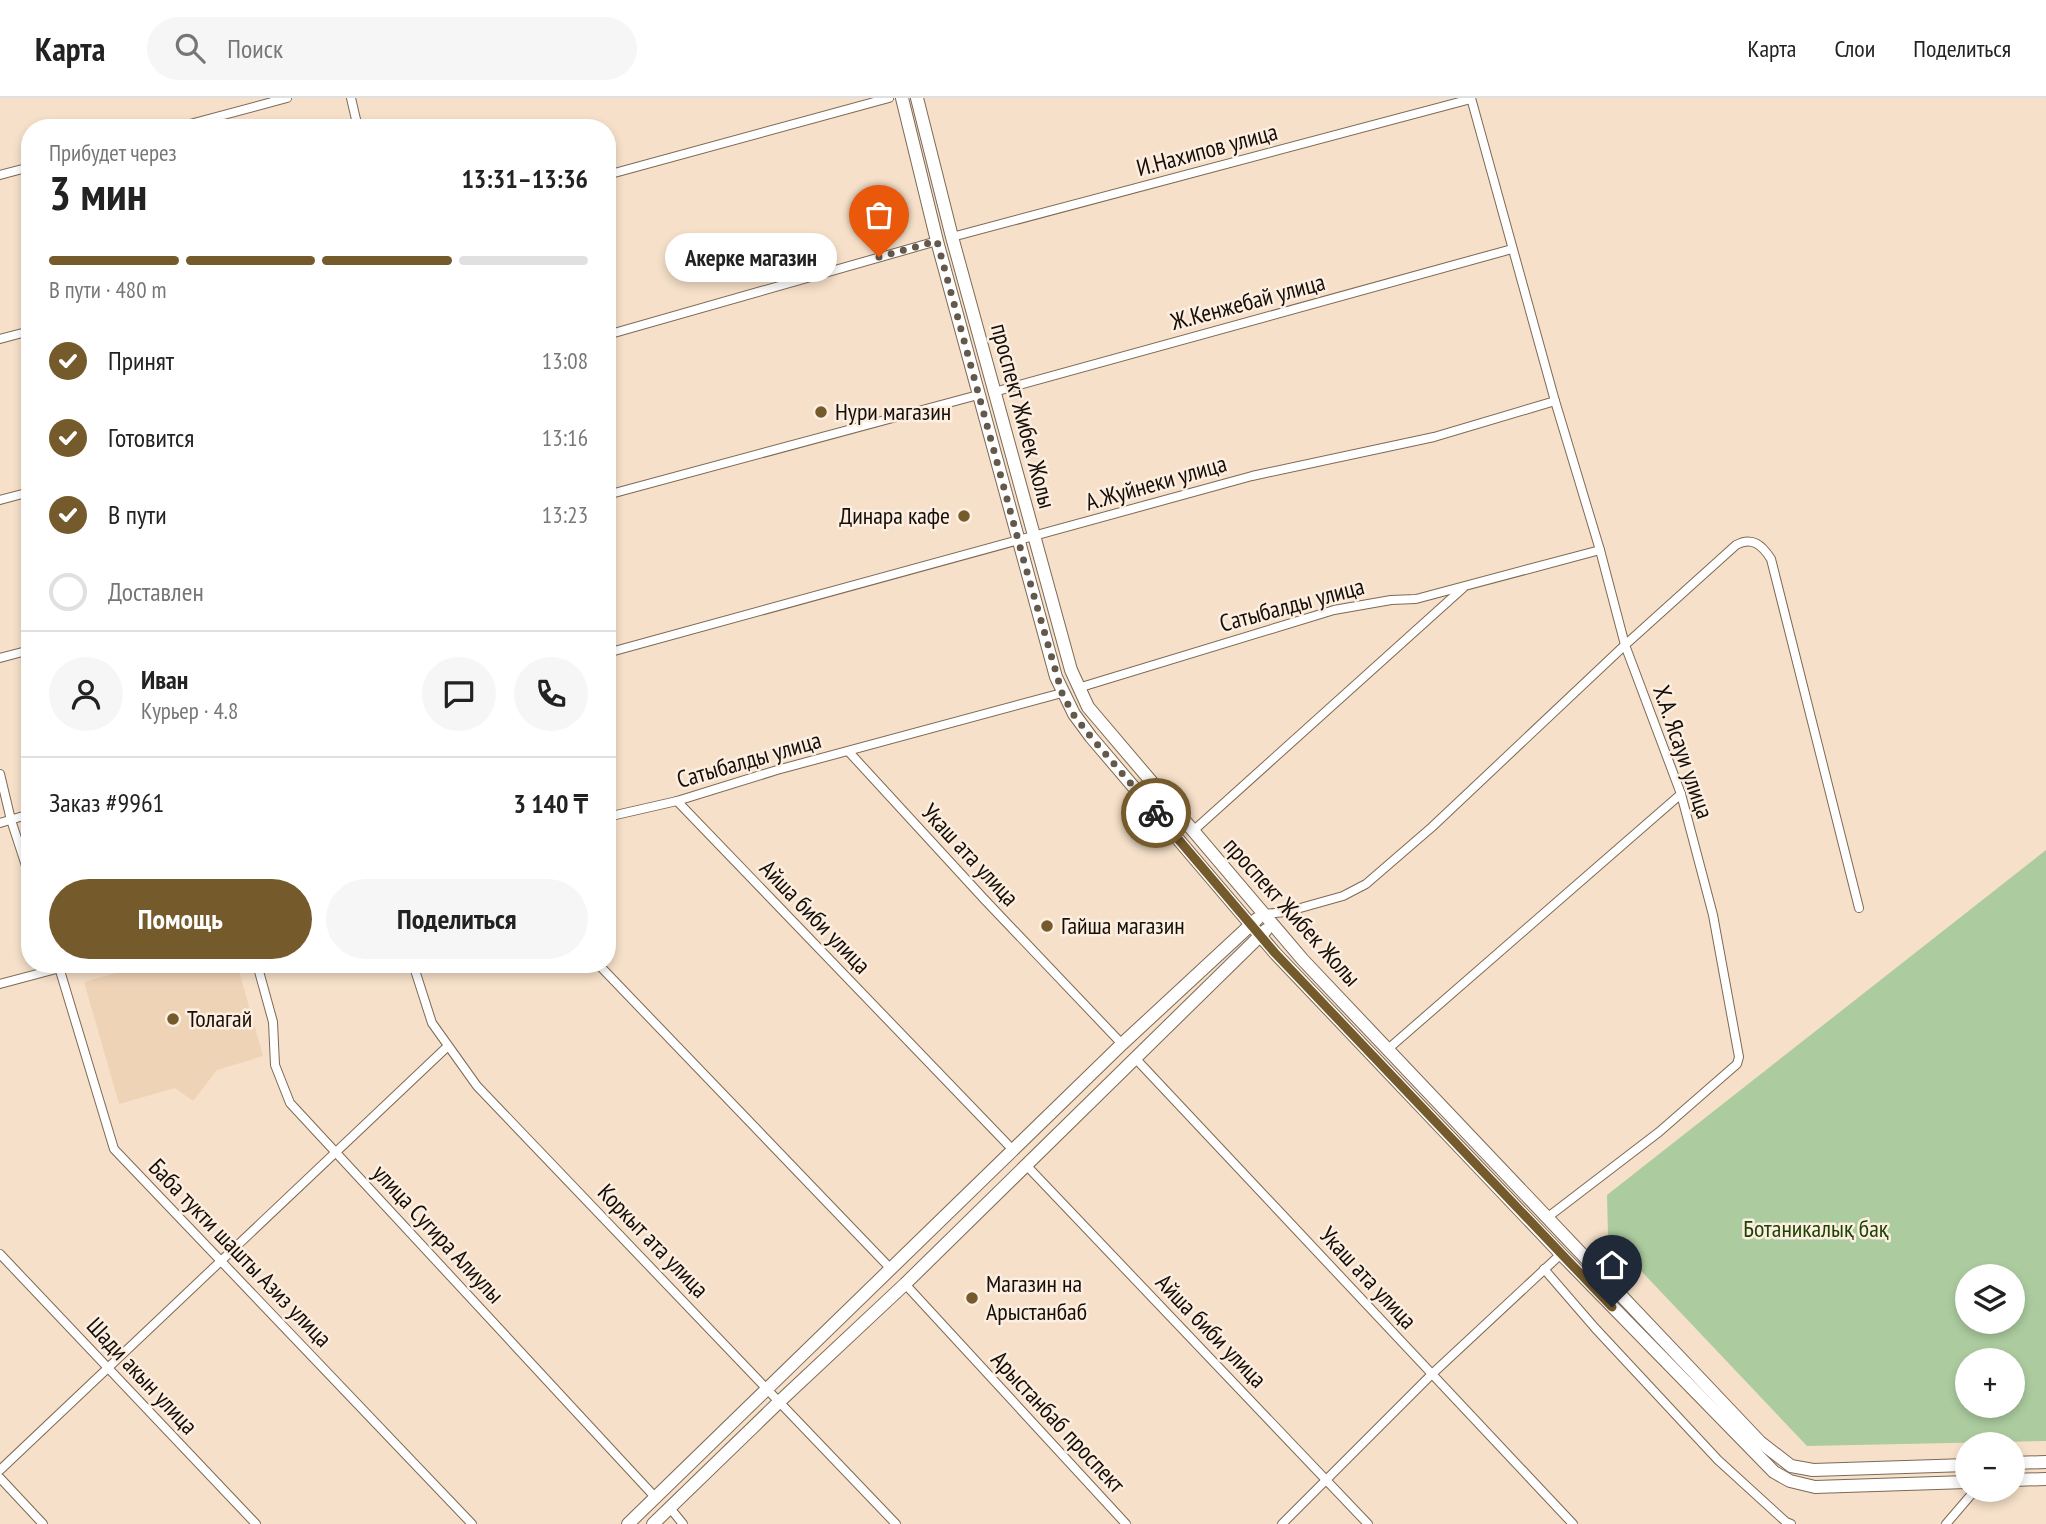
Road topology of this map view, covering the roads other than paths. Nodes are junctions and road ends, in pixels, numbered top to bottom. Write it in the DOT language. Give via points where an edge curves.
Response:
graph roads {
  1 [pos="286,98"];
  2 [pos="351,98"];
  3 [pos="889,98"];
  4 [pos="902,98"];
  5 [pos="917,98"];
  6 [pos="1471,99"];
  7 [pos="208,119"];
  8 [pos="356,119"];
  9 [pos="21,169"];
  10 [pos="616,173"];
  11 [pos="0,175"];
  12 [pos="952,237"];
  13 [pos="937,241"];
  14 [pos="1512,249"];
  15 [pos="616,332"];
  16 [pos="21,333"];
  17 [pos="0,339"];
  18 [pos="994,392"];
  19 [pos="978,395"];
  20 [pos="1555,401"];
  21 [pos="616,493"];
  22 [pos="21,494"];
  23 [pos="0,500"];
  24 [pos="1034,537"];
  25 [pos="1018,541"];
  26 [pos="1600,550"];
  27 [pos="1465,586"];
  28 [pos="1625,645"];
  29 [pos="616,651"];
  30 [pos="21,652"];
  31 [pos="0,657"];
  32 [pos="1078,688"];
  33 [pos="1062,693"];
  34 [pos="849,752"];
  35 [pos="0,774"];
  36 [pos="1681,793"];
  37 [pos="677,801"];
  38 [pos="616,815"];
  39 [pos="21,817"];
  40 [pos="11,820"];
  41 [pos="0,823"];
  42 [pos="1193,831"];
  43 [pos="21,851"];
  44 [pos="1859,908"];
  45 [pos="1286,912"];
  46 [pos="1268,919"];
  47 [pos="1251,924"];
  48 [pos="1260,935"];
  49 [pos="35,973"];
  50 [pos="60,973"];
  51 [pos="259,973"];
  52 [pos="416,973"];
  53 [pos="607,973"];
  54 [pos="0,984"];
  55 [pos="1122,1044"];
  56 [pos="448,1046"];
  57 [pos="1388,1049"];
  58 [pos="1135,1058"];
  59 [pos="1014,1151"];
  60 [pos="336,1152"];
  61 [pos="1026,1164"];
  62 [pos="1548,1217"];
  63 [pos="0,1254"];
  64 [pos="1560,1254"];
  65 [pos="221,1261"];
  66 [pos="891,1269"];
  67 [pos="1544,1269"];
  68 [pos="905,1284"];
  69 [pos="108,1368"];
  70 [pos="1431,1375"];
  71 [pos="767,1388"];
  72 [pos="779,1402"];
  73 [pos="2046,1462"];
  74 [pos="2025,1463"];
  75 [pos="1955,1465"];
  76 [pos="0,1470"];
  77 [pos="0,1478"];
  78 [pos="2046,1479"];
  79 [pos="2025,1480"];
  80 [pos="1327,1481"];
  81 [pos="1955,1482"];
  82 [pos="655,1497"];
  83 [pos="1965,1502"];
  84 [pos="670,1508"];
  85 [pos="43,1524"];
  86 [pos="256,1524"];
  87 [pos="472,1524"];
  88 [pos="628,1524"];
  89 [pos="653,1524"];
  90 [pos="684,1524"];
  91 [pos="896,1524"];
  92 [pos="1126,1524"];
  93 [pos="1282,1524"];
  94 [pos="1368,1524"];
  95 [pos="1573,1524"];
  96 [pos="1791,1524"];
  97 [pos="1946,1524"];
  1 -- 7 [label="street"];
  2 -- 8 [label="street"];
  3 -- 10 [label="street"];
  4 -- 13 [label="street, проспект Жибек Жолы"];
  5 -- 12 [label="street, проспект Жибек Жолы"];
  6 -- 12 [label="street, И.Нахипов улица"];
  6 -- 14 [label="street, Х.А. Ясауи улица"];
  9 -- 11 [label="street"];
  12 -- 18 [label="street, проспект Жибек Жолы"];
  13 -- 15 [label="street"];
  13 -- 19 [label="street, проспект Жибек Жолы"];
  14 -- 18 [label="street, Ж.Кенжебай улица"];
  14 -- 20 [label="street, Х.А. Ясауи улица"];
  16 -- 17 [label="street"];
  18 -- 24 [label="street, проспект Жибек Жолы"];
  19 -- 21 [label="street"];
  19 -- 25 [label="street, проспект Жибек Жолы"];
  20 -- 24 [label="street, А.Жуйнеки улица" via="1434,437 1252,476"];
  20 -- 26 [label="street, Х.А. Ясауи улица"];
  22 -- 23 [label="street"];
  24 -- 25 [label="street, А.Жуйнеки улица"];
  24 -- 32 [label="street, проспект Жибек Жолы"];
  25 -- 29 [label="street, А.Жуйнеки улица"];
  25 -- 33 [label="street, проспект Жибек Жолы"];
  26 -- 27 [label="street, Сатыбалды улица"];
  26 -- 28 [label="street, Х.А. Ясауи улица"];
  27 -- 32 [label="street, Сатыбалды улица" via="1416,599 1334,610"];
  27 -- 42 [label="street"];
  28 -- 36 [label="street, Х.А. Ясауи улица"];
  28 -- 44 [label="street" via="1737,545 1754,541 1765,550 1771,559"];
  28 -- 45 [label="street" via="1366,884 1343,896"];
  30 -- 31 [label="street"];
  32 -- 42 [label="street, проспект Жибек Жолы" via="1088,707"];
  33 -- 34 [label="street, Сатыбалды улица"];
  33 -- 47 [label="street, проспект Жибек Жолы" via="1091,737"];
  34 -- 37 [label="street, Сатыбалды улица"];
  34 -- 55 [label="street, Укаш ата улица"];
  35 -- 40 [label="street"];
  36 -- 57 [label="street"];
  36 -- 62 [label="street, Х.А. Ясауи улица" via="1713,915 1737,1063 1659,1132"];
  37 -- 38 [label="street, Сатыбалды улица"];
  37 -- 59 [label="street, Айша биби улица"];
  39 -- 40 [label="street"];
  40 -- 41 [label="street"];
  40 -- 43 [label="street"];
  42 -- 46 [label="street, проспект Жибек Жолы"];
  45 -- 46 [label="street"];
  45 -- 46 [label="street"];
  46 -- 47 [label="street"];
  46 -- 48 [label="street"];
  46 -- 57 [label="street, проспект Жибек Жолы"];
  47 -- 48 [label="street, проспект Жибек Жолы"];
  47 -- 55 [label="street"];
  48 -- 58 [label="street"];
  48 -- 64 [label="street, проспект Жибек Жолы"];
  49 -- 54 [label="street"];
  50 -- 65 [label="street, Баба тукти шашты Азиз улица" via="114,1150"];
  51 -- 60 [label="street, улица Сугира Алиулы" via="273,1022 275,1065 290,1103"];
  52 -- 56 [label="street, Коркыт ата улица" via="432,1023"];
  53 -- 66 [label="street"];
  55 -- 59 [label="street"];
  56 -- 60 [label="street"];
  56 -- 71 [label="street, Коркыт ата улица" via="477,1086"];
  57 -- 62 [label="street, проспект Жибек Жолы"];
  58 -- 61 [label="street"];
  58 -- 70 [label="street, Укаш ата улица"];
  59 -- 66 [label="street"];
  60 -- 65 [label="street"];
  60 -- 82 [label="street, улица Сугира Алиулы"];
  61 -- 68 [label="street"];
  61 -- 80 [label="street, Айша биби улица"];
  62 -- 75 [label="street, проспект Жибек Жолы" via="1760,1442 1791,1466 1813,1470"];
  63 -- 69 [label="street, Шади акын улица"];
  64 -- 67 [label="street"];
  64 -- 81 [label="street, проспект Жибек Жолы" via="1774,1472 1815,1487"];
  65 -- 69 [label="street"];
  65 -- 87 [label="street, Баба тукти шашты Азиз улица"];
  66 -- 71 [label="street"];
  67 -- 70 [label="street"];
  67 -- 96 [label="street" via="1718,1460"];
  68 -- 72 [label="street"];
  68 -- 92 [label="street, Арыстанбаб проспект"];
  69 -- 76 [label="street"];
  69 -- 86 [label="street, Шади акын улица"];
  70 -- 80 [label="street"];
  70 -- 95 [label="street, Укаш ата улица"];
  71 -- 72 [label="street, Коркыт ата улица"];
  71 -- 82 [label="street"];
  72 -- 84 [label="street"];
  72 -- 91 [label="street, Коркыт ата улица"];
  73 -- 74 [label="street"];
  77 -- 85 [label="street"];
  78 -- 79 [label="street"];
  80 -- 93 [label="street"];
  80 -- 94 [label="street, Айша биби улица"];
  82 -- 88 [label="street"];
  83 -- 97 [label="street"];
  84 -- 89 [label="street"];
  84 -- 90 [label="street"];
}
